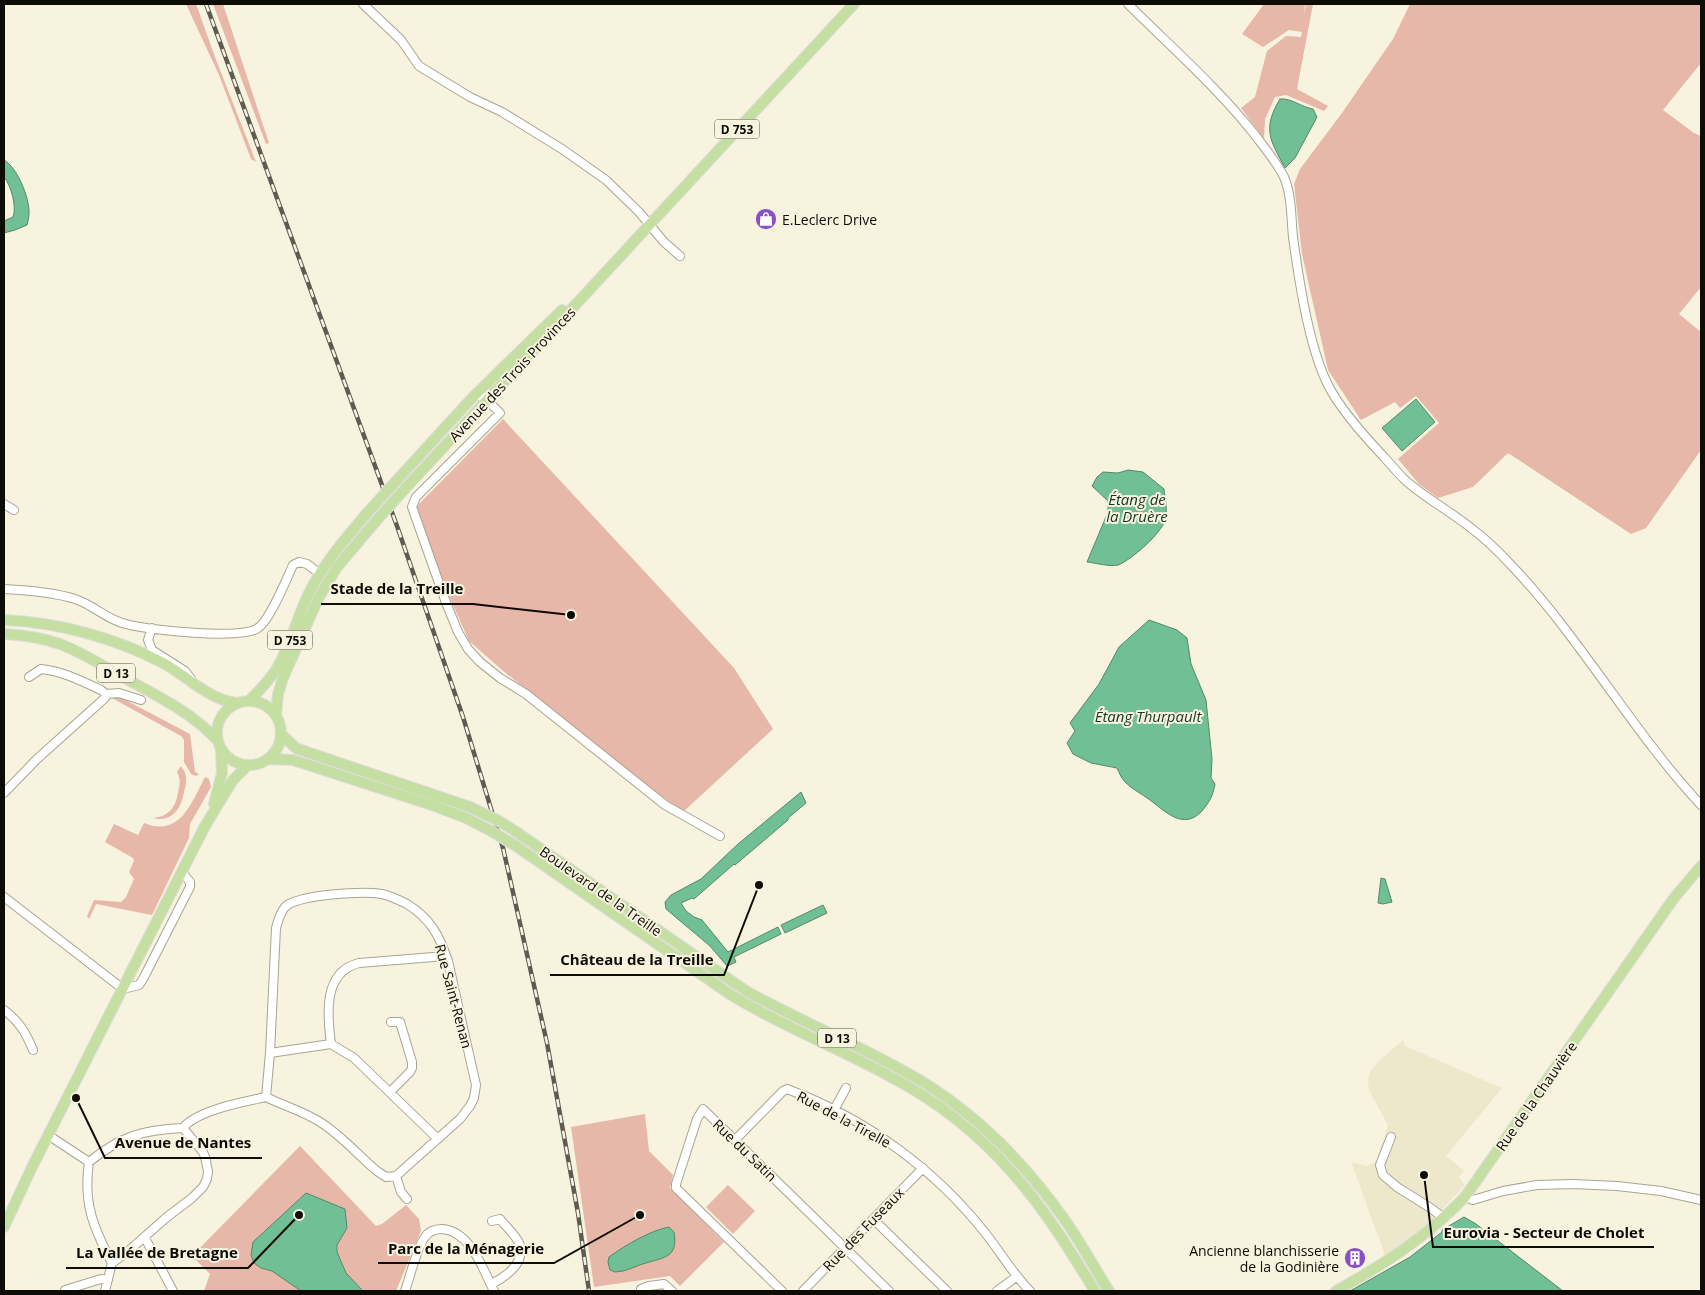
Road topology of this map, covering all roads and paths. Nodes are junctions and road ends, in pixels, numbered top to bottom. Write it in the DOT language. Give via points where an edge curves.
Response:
graph roads {
  1 [pos="363,4"];
  2 [pos="854,4"];
  3 [pos="1128,4"];
  4 [pos="649,225"];
  5 [pos="621,255"];
  6 [pos="680,256"];
  7 [pos="472,398"];
  8 [pos="488,400"];
  9 [pos="4,504"];
  10 [pos="14,510"];
  11 [pos="320,574"];
  12 [pos="4,588"];
  13 [pos="4,620"];
  14 [pos="152,628"];
  15 [pos="4,634"];
  16 [pos="29,677"];
  17 [pos="194,682"];
  18 [pos="106,694"];
  19 [pos="141,700"];
  20 [pos="250,700"];
  21 [pos="237,703"];
  22 [pos="276,715"];
  23 [pos="282,735"];
  24 [pos="216,739"];
  25 [pos="221,751"];
  26 [pos="270,759"];
  27 [pos="247,766"];
  28 [pos="4,793"];
  29 [pos="1701,805"];
  30 [pos="209,819"];
  31 [pos="720,836"];
  32 [pos="1701,866"];
  33 [pos="4,897"];
  34 [pos="446,956"];
  35 [pos="123,989"];
  36 [pos="4,1010"];
  37 [pos="391,1022"];
  38 [pos="331,1044"];
  39 [pos="33,1050"];
  40 [pos="270,1053"];
  41 [pos="846,1088"];
  42 [pos="390,1092"];
  43 [pos="266,1097"];
  44 [pos="834,1110"];
  45 [pos="183,1128"];
  46 [pos="48,1135"];
  47 [pos="1391,1137"];
  48 [pos="438,1139"];
  49 [pos="735,1140"];
  50 [pos="89,1162"];
  51 [pos="923,1168"];
  52 [pos="396,1176"];
  53 [pos="1465,1197"];
  54 [pos="407,1199"];
  55 [pos="1701,1200"];
  56 [pos="1444,1218"];
  57 [pos="873,1219"];
  58 [pos="492,1221"];
  59 [pos="4,1226"];
  60 [pos="145,1238"];
  61 [pos="844,1248"];
  62 [pos="112,1263"];
  63 [pos="1016,1277"];
  64 [pos="108,1280"];
  65 [pos="493,1288"];
  66 [pos="65,1291"];
  67 [pos="105,1291"];
  68 [pos="173,1291"];
  69 [pos="405,1291"];
  70 [pos="641,1291"];
  71 [pos="672,1291"];
  72 [pos="782,1291"];
  73 [pos="803,1291"];
  74 [pos="889,1291"];
  75 [pos="947,1291"];
  76 [pos="997,1291"];
  77 [pos="1030,1291"];
  78 [pos="1095,1291"];
  79 [pos="1109,1291"];
  80 [pos="1336,1291"];
  1 -- 4 [label="street" via="401,40 419,66 562,148 606,180"];
  2 -- 4 [label="main road, Avenue des Trois Provinces / D 753"];
  3 -- 29 [label="street" via="1235,110 1284,177 1313,343 1325,378 1341,406 1404,479 1470,527 1514,568 1576,641 1633,721"];
  4 -- 5 [label="main road, Avenue des Trois Provinces / D 753"];
  4 -- 6 [label="street"];
  5 -- 7 [label="main road, Avenue des Trois Provinces / D 753"];
  5 -- 8 [label="main road, Avenue des Trois Provinces / D 753"];
  7 -- 8 [label="street" via="482,395"];
  7 -- 11 [label="main road, Avenue des Trois Provinces / D 753, bridge" via="368,512"];
  8 -- 22 [label="main road, Avenue des Trois Provinces / D 753, bridge" via="337,567 318,599 283,678"];
  8 -- 31 [label="street" via="500,413 416,498 412,507 458,632 468,649 485,666 526,694 665,805"];
  9 -- 10 [label="street"];
  11 -- 14 [label="street" via="307,564 299,562 293,565 265,622 256,630 241,634"];
  11 -- 20 [label="main road, D 753" via="278,667"];
  12 -- 14 [label="street" via="74,598 93,606 107,618"];
  13 -- 17 [label="main road, D 13" via="53,625 103,638 162,663"];
  14 -- 17 [label="street" via="148,640 152,650 185,671"];
  15 -- 24 [label="main road, D 13" via="60,644 91,659 177,706"];
  16 -- 18 [label="street" via="41,669 50,670"];
  17 -- 21 [label="main road, D 13" via="218,698"];
  18 -- 19 [label="street" via="119,693"];
  18 -- 28 [label="street" via="104,700"];
  20 -- 21 [label="main road"];
  20 -- 22 [label="main road" via="268,707"];
  21 -- 24 [label="main road" via="220,717"];
  22 -- 23 [label="main road"];
  23 -- 26 [label="main road"];
  23 -- 79 [label="main road, Boulevard de la Treille / D 13, bridge" via="296,748 470,807 499,821 746,991 900,1068 936,1090 1000,1142 1036,1182 1068,1225"];
  24 -- 25 [label="main road"];
  25 -- 27 [label="main road" via="238,764"];
  25 -- 30 [label="main road" via="222,773"];
  26 -- 27 [label="main road"];
  26 -- 78 [label="main road, Boulevard de la Treille / D 13, bridge" via="293,760 432,805 491,830 731,995 901,1082 960,1122 996,1155 1052,1223"];
  27 -- 30 [label="main road"];
  30 -- 35 [label="main road"];
  32 -- 53 [label="main road, Rue de la Chauvière" via="1674,898"];
  33 -- 35 [label="street"];
  34 -- 38 [label="street" via="359,963 344,969 335,980 330,996"];
  34 -- 40 [label="street, Rue Saint-Renan" via="430,922 392,897 360,893 308,898 292,903 280,916 276,928"];
  34 -- 48 [label="street, Rue Saint-Renan" via="475,1078 475,1091 466,1112"];
  35 -- 46 [label="main road"];
  36 -- 39 [label="street" via="24,1030"];
  37 -- 42 [label="street" via="400,1022 412,1062 410,1072"];
  38 -- 40 [label="street"];
  38 -- 42 [label="street" via="354,1058"];
  40 -- 43 [label="street, Rue Saint-Renan"];
  41 -- 44 [label="street"];
  42 -- 48 [label="street"];
  43 -- 45 [label="street" via="195,1117"];
  43 -- 52 [label="street" via="321,1123 377,1172 386,1177"];
  44 -- 49 [label="street, Rue de la Tirelle" via="787,1089"];
  44 -- 51 [label="street, Rue de la Tirelle" via="887,1140"];
  45 -- 50 [label="street" via="129,1136"];
  45 -- 60 [label="street" via="203,1152 207,1179 198,1193"];
  46 -- 50 [label="street"];
  46 -- 59 [label="main road"];
  47 -- 56 [label="street" via="1380,1165 1383,1175"];
  48 -- 52 [label="street, Rue Saint-Renan"];
  49 -- 61 [label="street, Rue du Satin"];
  49 -- 72 [label="street, Rue du Satin" via="703,1110 695,1124 676,1188"];
  50 -- 62 [label="street" via="86,1183 90,1211"];
  51 -- 57 [label="street, Rue des Fuseaux"];
  51 -- 63 [label="street, Rue de la Tirelle" via="986,1234"];
  52 -- 54 [label="street"];
  53 -- 55 [label="street" via="1473,1200 1537,1185 1573,1184 1661,1191"];
  53 -- 56 [label="main road, Rue de la Chauvière"];
  56 -- 80 [label="main road, Rue de la Chauvière" via="1399,1254"];
  57 -- 61 [label="street, Rue des Fuseaux"];
  57 -- 75 [label="street"];
  58 -- 65 [label="street" via="500,1219 520,1246 514,1269"];
  60 -- 62 [label="street"];
  60 -- 68 [label="street"];
  61 -- 73 [label="street, Rue des Fuseaux"];
  61 -- 74 [label="street, Rue du Satin"];
  62 -- 64 [label="street"];
  63 -- 76 [label="street"];
  63 -- 77 [label="street, Rue de la Tirelle"];
  64 -- 66 [label="street" via="101,1279"];
  64 -- 67 [label="street"];
  65 -- 69 [label="street" via="470,1247 460,1236 439,1229 422,1241"];
  70 -- 71 [label="street" via="664,1284"];
}
